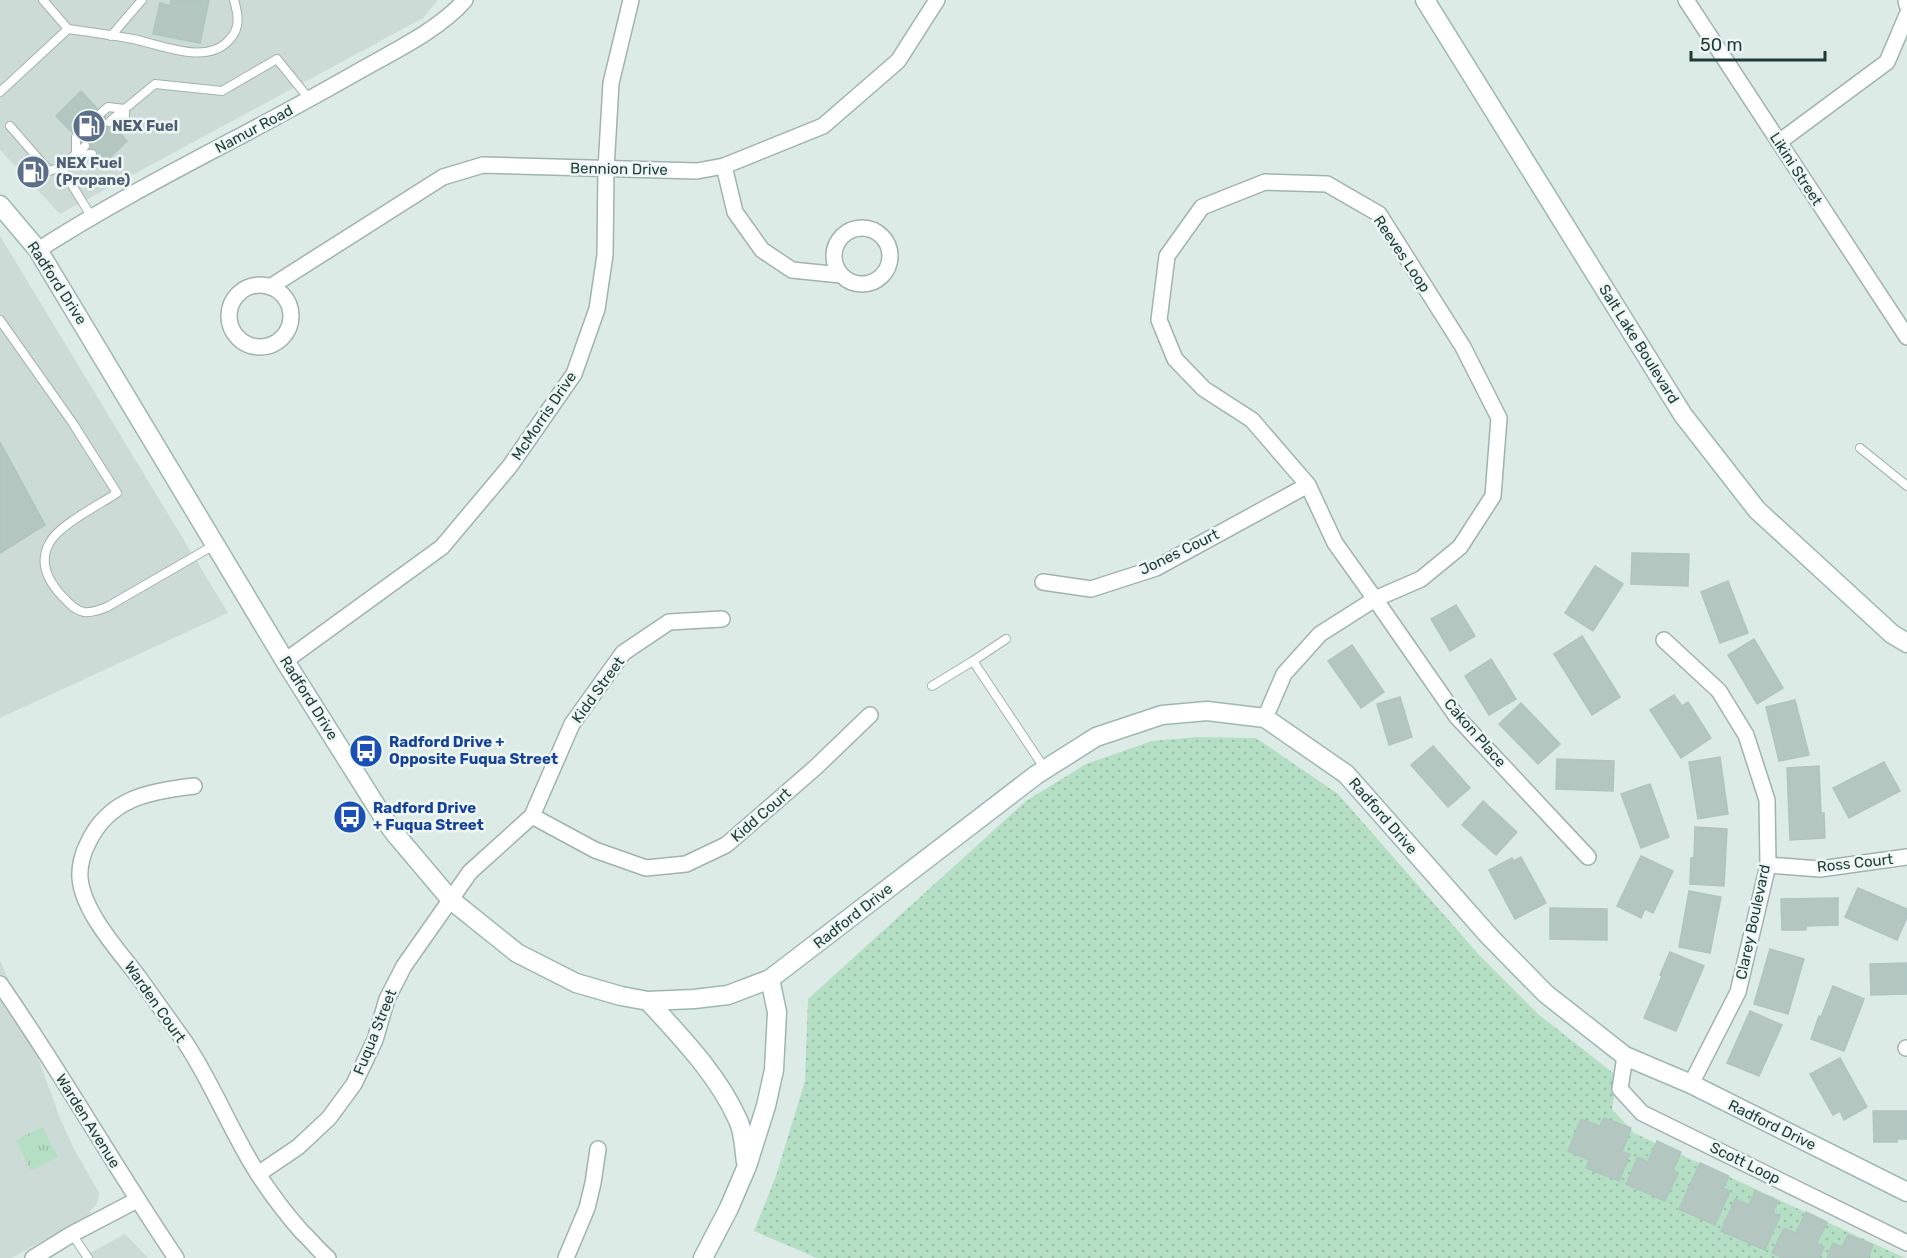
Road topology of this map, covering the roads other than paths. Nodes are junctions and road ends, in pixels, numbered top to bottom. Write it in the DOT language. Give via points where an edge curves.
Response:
graph roads {
  1 [pos="43,0"];
  2 [pos="142,0"];
  3 [pos="234,0"];
  4 [pos="465,0"];
  5 [pos="632,0"];
  6 [pos="937,0"];
  7 [pos="1425,0"];
  8 [pos="1686,0"];
  9 [pos="1906,0"];
  10 [pos="1907,5"];
  11 [pos="1907,15"];
  12 [pos="68,28"];
  13 [pos="111,36"];
  14 [pos="0,92"];
  15 [pos="310,100"];
  16 [pos="125,109"];
  17 [pos="101,113"];
  18 [pos="110,122"];
  19 [pos="10,126"];
  20 [pos="117,130"];
  21 [pos="76,137"];
  22 [pos="1779,142"];
  23 [pos="85,146"];
  24 [pos="93,154"];
  25 [pos="76,155"];
  26 [pos="724,166"];
  27 [pos="61,167"];
  28 [pos="606,169"];
  29 [pos="0,205"];
  30 [pos="91,216"];
  31 [pos="39,250"];
  32 [pos="841,275"];
  33 [pos="270,287"];
  34 [pos="0,320"];
  35 [pos="1907,338"];
  36 [pos="1860,448"];
  37 [pos="1308,485"];
  38 [pos="1907,486"];
  39 [pos="216,544"];
  40 [pos="1043,582"];
  41 [pos="1375,599"];
  42 [pos="722,619"];
  43 [pos="1006,639"];
  44 [pos="1664,640"];
  45 [pos="1907,643"];
  46 [pos="285,661"];
  47 [pos="973,661"];
  48 [pos="932,686"];
  49 [pos="870,715"];
  50 [pos="1265,718"];
  51 [pos="1046,769"];
  52 [pos="194,786"];
  53 [pos="532,816"];
  54 [pos="1588,856"];
  55 [pos="1907,858"];
  56 [pos="1768,865"];
  57 [pos="451,900"];
  58 [pos="771,979"];
  59 [pos="0,984"];
  60 [pos="648,1001"];
  61 [pos="1625,1056"];
  62 [pos="1691,1084"];
  63 [pos="598,1149"];
  64 [pos="747,1166"];
  65 [pos="258,1174"];
  66 [pos="1907,1192"];
  67 [pos="137,1200"];
  68 [pos="72,1234"];
  69 [pos="1907,1243"];
  70 [pos="33,1258"];
  71 [pos="88,1258"];
  72 [pos="176,1258"];
  73 [pos="327,1258"];
  74 [pos="566,1258"];
  75 [pos="703,1258"];
  1 -- 12 [label="lane"];
  2 -- 13 [label="lane"];
  3 -- 13 [label="lane" via="238,15 236,33 223,48 193,53"];
  4 -- 15 [label="street, Namur Road" via="426,32"];
  5 -- 28 [label="street, McMorris Drive" via="611,83"];
  6 -- 26 [label="street, Bennion Drive" via="898,61 823,126"];
  7 -- 45 [label="street, Salt Lake Boulevard" via="1683,415 1757,510 1892,634"];
  8 -- 22 [label="street, Likini Street"];
  9 -- 10 [label="street"];
  11 -- 22 [label="street" via="1887,62"];
  12 -- 13 [label="lane"];
  12 -- 14 [label="lane"];
  15 -- 16 [label="lane" via="277,59 222,91 155,84"];
  15 -- 30 [label="street, Namur Road"];
  16 -- 17 [label="lane" via="108,107"];
  16 -- 18 [label="lane"];
  16 -- 20 [label="lane" via="125,122"];
  19 -- 27 [label="lane" via="49,171"];
  21 -- 25 [label="lane"];
  22 -- 35 [label="street, Likini Street"];
  23 -- 25 [label="lane"];
  24 -- 25 [label="lane"];
  25 -- 27 [label="lane"];
  26 -- 28 [label="street, Bennion Drive" via="697,171"];
  26 -- 32 [label="street" via="735,212 762,250 792,270"];
  27 -- 30 [label="lane"];
  28 -- 33 [label="street, Bennion Drive" via="483,165 443,177"];
  28 -- 46 [label="street, McMorris Drive" via="605,255 597,309 574,374 510,466 442,547"];
  29 -- 31 [label="street, Radford Drive"];
  30 -- 31 [label="street, Namur Road"];
  31 -- 39 [label="street, Radford Drive"];
  33 -- 33 [label="street" via="260,285 242,291 231,305 229,315 234,333 249,345 271,345 287,331 290,310 286,300"];
  34 -- 39 [label="lane" via="117,494 52,538 45,566 52,585 75,608 89,612 107,607"];
  36 -- 38 [label="lane"];
  37 -- 40 [label="street, Jones Court" via="1156,568 1090,589"];
  37 -- 41 [label="street, Reeves Loop" via="1335,543"];
  37 -- 41 [label="street, Reeves Loop" via="1252,420 1204,389 1175,359 1159,320 1167,256 1202,207 1265,182 1327,184 1379,214 1463,347 1499,418 1493,496 1460,547 1422,579"];
  39 -- 46 [label="street, Radford Drive"];
  41 -- 50 [label="street, Reeves Loop" via="1320,634 1284,674"];
  41 -- 54 [label="street, Cakon Place" via="1457,717"];
  42 -- 53 [label="street, Kidd Street" via="669,622 623,653 572,724"];
  43 -- 47 [label="lane"];
  44 -- 56 [label="street, Clarey Boulevard" via="1719,691 1746,735 1767,800"];
  46 -- 57 [label="street, Radford Drive" via="396,835"];
  47 -- 48 [label="lane"];
  47 -- 51 [label="lane"];
  49 -- 53 [label="street, Kidd Court" via="726,845 686,864 645,868 595,850"];
  50 -- 51 [label="street, Radford Drive" via="1207,711 1161,715 1096,737"];
  50 -- 61 [label="street, Radford Drive" via="1346,774 1489,936 1546,994"];
  51 -- 58 [label="street, Radford Drive"];
  52 -- 65 [label="street, Warden Court" via="142,795 103,818 86,847 80,878 87,902 102,927 186,1045"];
  53 -- 57 [label="street, Kidd Street" via="470,872"];
  55 -- 56 [label="street, Ross Court" via="1820,869"];
  56 -- 62 [label="street, Clarey Boulevard" via="1738,992"];
  57 -- 60 [label="street, Radford Drive" via="517,953 576,983"];
  57 -- 65 [label="street, Fuqua Street" via="404,966 354,1084 329,1118 298,1147"];
  58 -- 60 [label="street, Radford Drive" via="728,995"];
  58 -- 64 [label="street" via="777,1012 774,1070"];
  59 -- 67 [label="street, Warden Avenue" via="35,1033"];
  60 -- 64 [label="street" via="717,1083 739,1122"];
  61 -- 62 [label="street, Radford Drive"];
  61 -- 69 [label="street, Scott Loop" via="1620,1089 1642,1113"];
  62 -- 66 [label="street, Radford Drive"];
  63 -- 74 [label="street" via="587,1208"];
  64 -- 75 [label="street"];
  65 -- 73 [label="street, Warden Court" via="291,1219"];
  67 -- 68 [label="street"];
  67 -- 72 [label="street, Warden Avenue"];
  68 -- 70 [label="street"];
  68 -- 71 [label="lane"];
}
